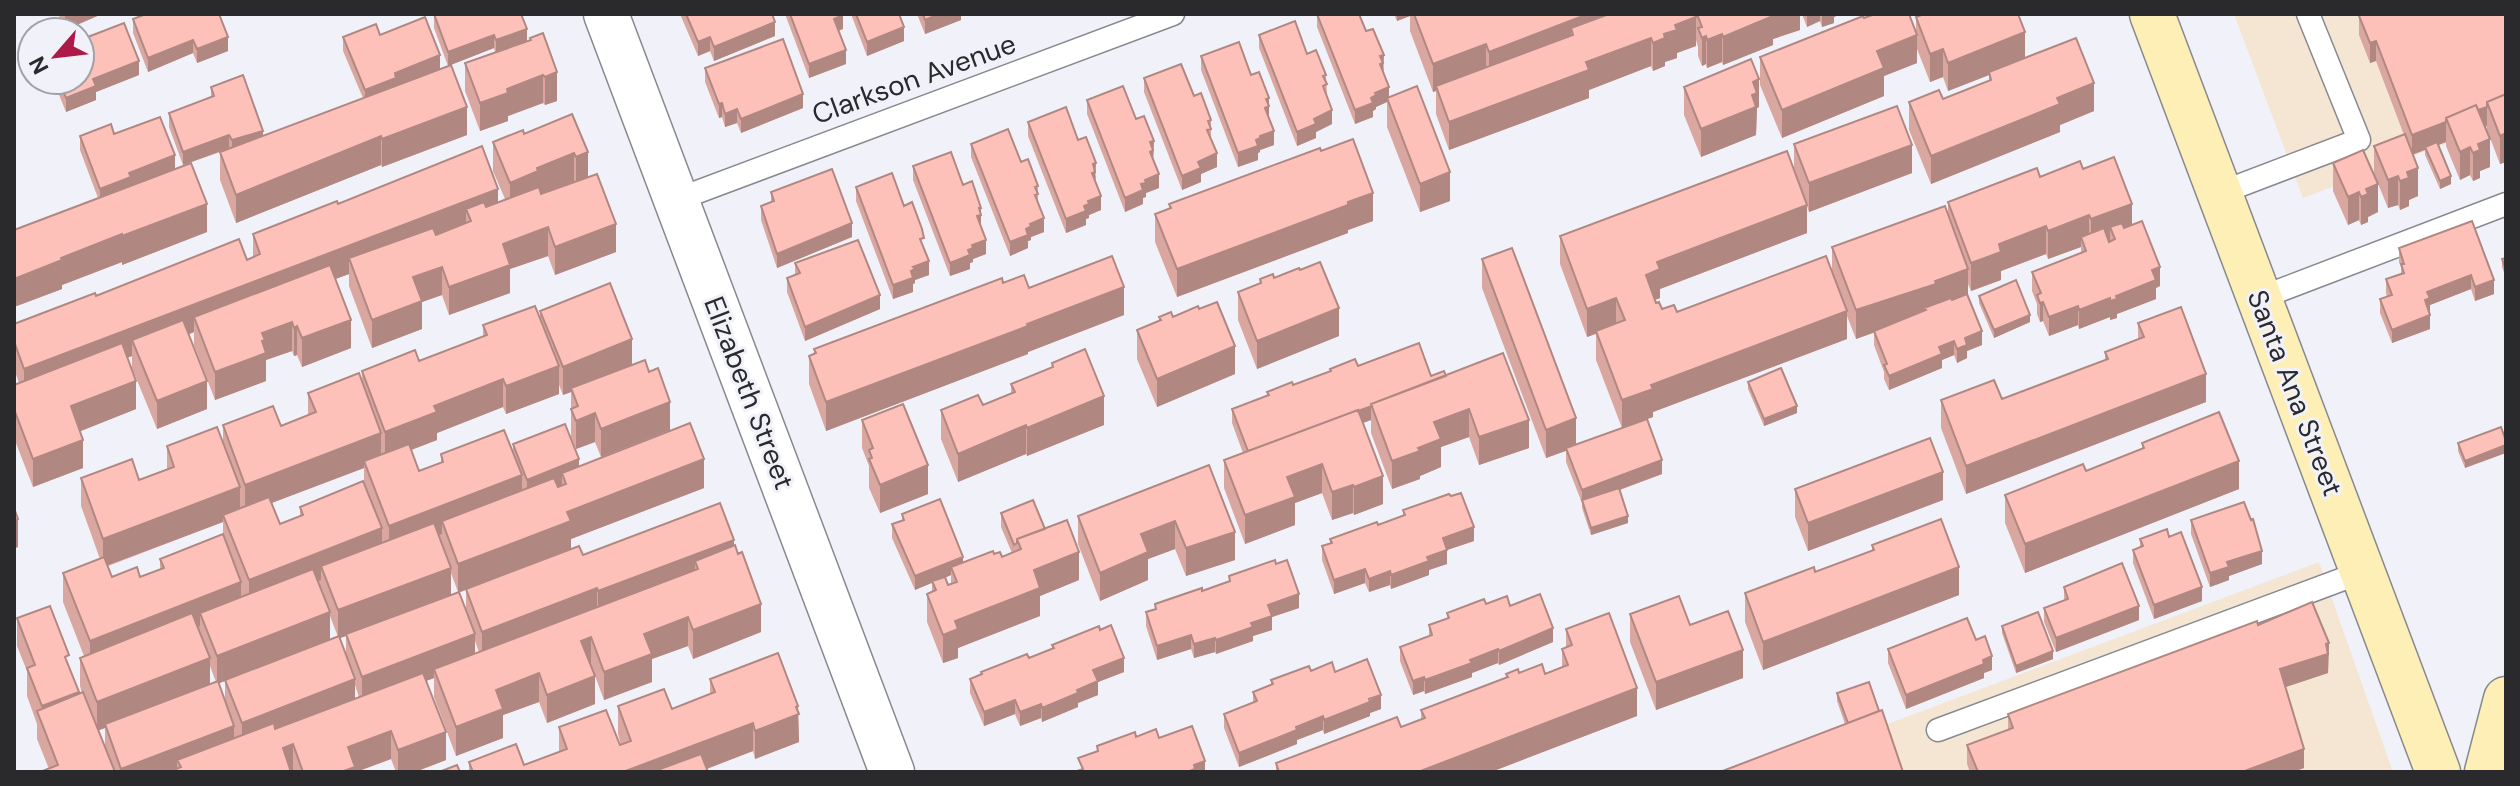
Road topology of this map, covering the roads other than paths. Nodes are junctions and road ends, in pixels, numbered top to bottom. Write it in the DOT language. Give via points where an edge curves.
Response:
graph roads {
  1 [pos="606,14"];
  2 [pos="1173,14"];
  3 [pos="2152,14"];
  4 [pos="2308,14"];
  5 [pos="2220,193"];
  6 [pos="676,200"];
  7 [pos="2506,204"];
  8 [pos="2260,298"];
  9 [pos="2362,572"];
  10 [pos="2506,699"];
  11 [pos="1938,730"];
  12 [pos="892,772"];
  13 [pos="2438,772"];
  14 [pos="2487,772"];
  1 -- 6 [label="street, Elizabeth Street"];
  2 -- 6 [label="lane, Clarkson Avenue"];
  3 -- 5 [label="street, Santa Ana Street"];
  4 -- 5 [label="lane" via="2359,140"];
  5 -- 8 [label="street, Santa Ana Street"];
  6 -- 12 [label="street, Elizabeth Street"];
  7 -- 8 [label="lane"];
  8 -- 9 [label="street, Santa Ana Street"];
  9 -- 11 [label="lane"];
  9 -- 13 [label="street, Santa Ana Street"];
  10 -- 14 [label="street"];
}
